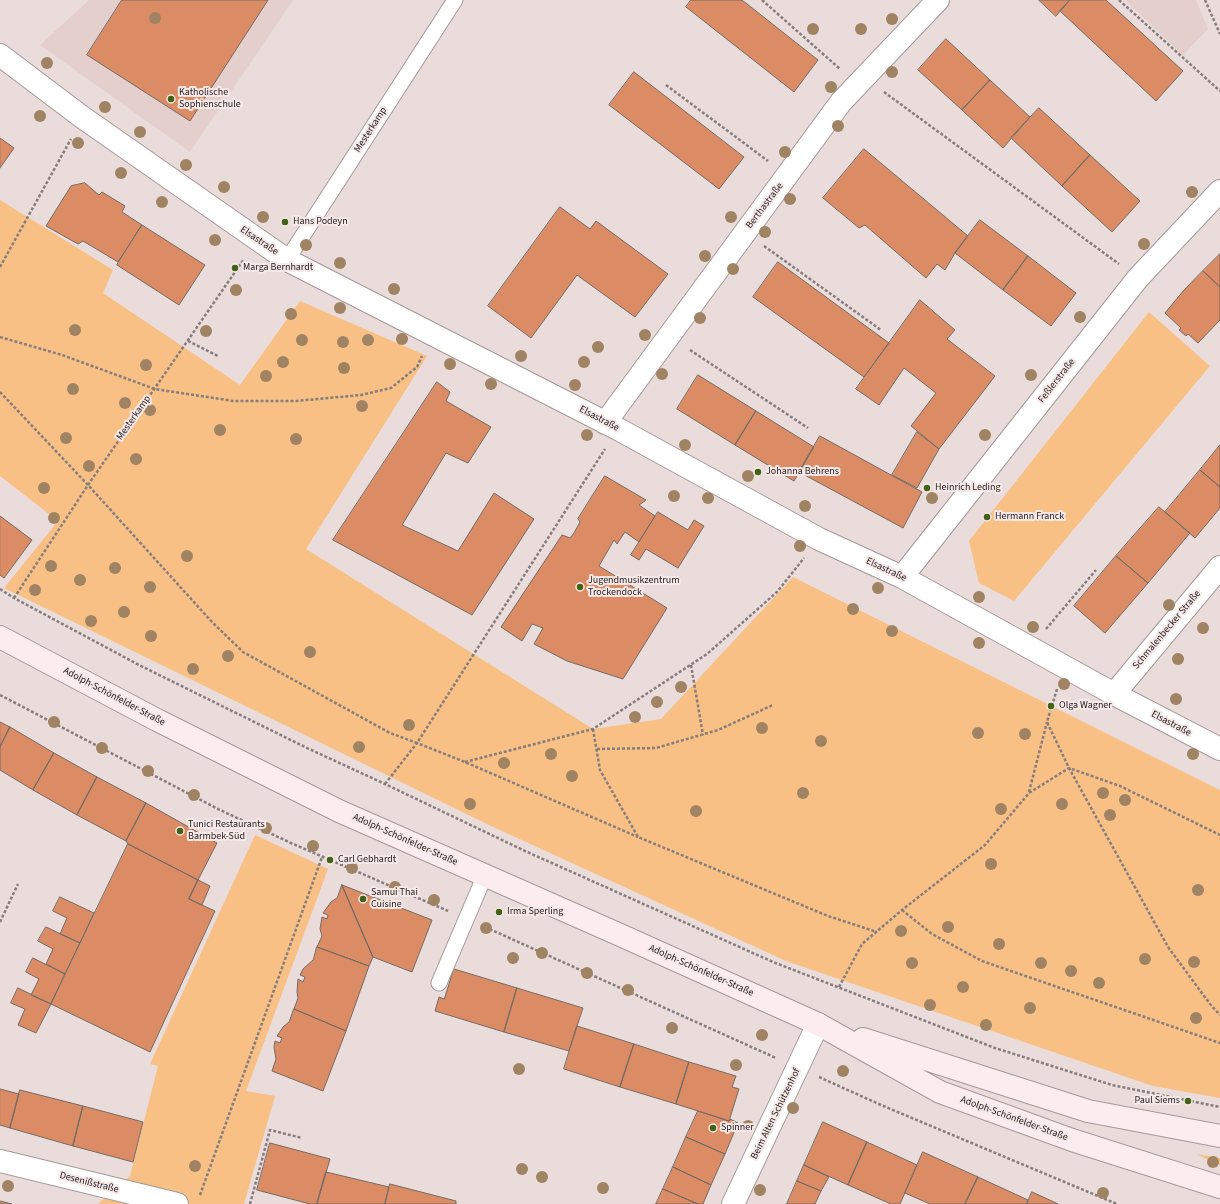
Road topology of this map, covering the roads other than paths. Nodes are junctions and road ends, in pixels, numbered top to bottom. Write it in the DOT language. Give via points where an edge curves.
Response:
graph roads {
  1 [pos="455,0"];
  2 [pos="938,0"];
  3 [pos="0,55"];
  4 [pos="1220,191"];
  5 [pos="287,260"];
  6 [pos="611,426"];
  7 [pos="1220,567"];
  8 [pos="902,577"];
  9 [pos="0,637"];
  10 [pos="1114,694"];
  11 [pos="1220,749"];
  12 [pos="485,875"];
  13 [pos="439,983"];
  14 [pos="818,1024"];
  15 [pos="1220,1136"];
  16 [pos="0,1161"];
  17 [pos="1220,1188"];
  18 [pos="177,1204"];
  19 [pos="733,1204"];
  1 -- 5 [label="lane, Mesterkamp"];
  2 -- 6 [label="street, Berthastraße" via="841,102 669,337"];
  3 -- 5 [label="street, Elsastraße" via="82,117"];
  4 -- 8 [label="street, Feßlerstraße" via="1138,278"];
  5 -- 6 [label="street, Elsastraße"];
  6 -- 8 [label="street, Elsastraße" via="819,539"];
  7 -- 10 [label="street, Schmalenbecker Straße"];
  8 -- 10 [label="street, Elsastraße"];
  9 -- 12 [label="main road, Adolph-Schönfelder-Straße" via="339,811"];
  10 -- 11 [label="street, Elsastraße"];
  12 -- 13 [label="lane"];
  12 -- 14 [label="main road, Adolph-Schönfelder-Straße"];
  14 -- 15 [label="main road, Adolph-Schönfelder-Straße" via="1088,1111"];
  14 -- 17 [label="main road, Adolph-Schönfelder-Straße" via="940,1092 1072,1140"];
  14 -- 19 [label="street, Beim Alten Schützenhof"];
  16 -- 18 [label="street, Desenißstraße"];
}
